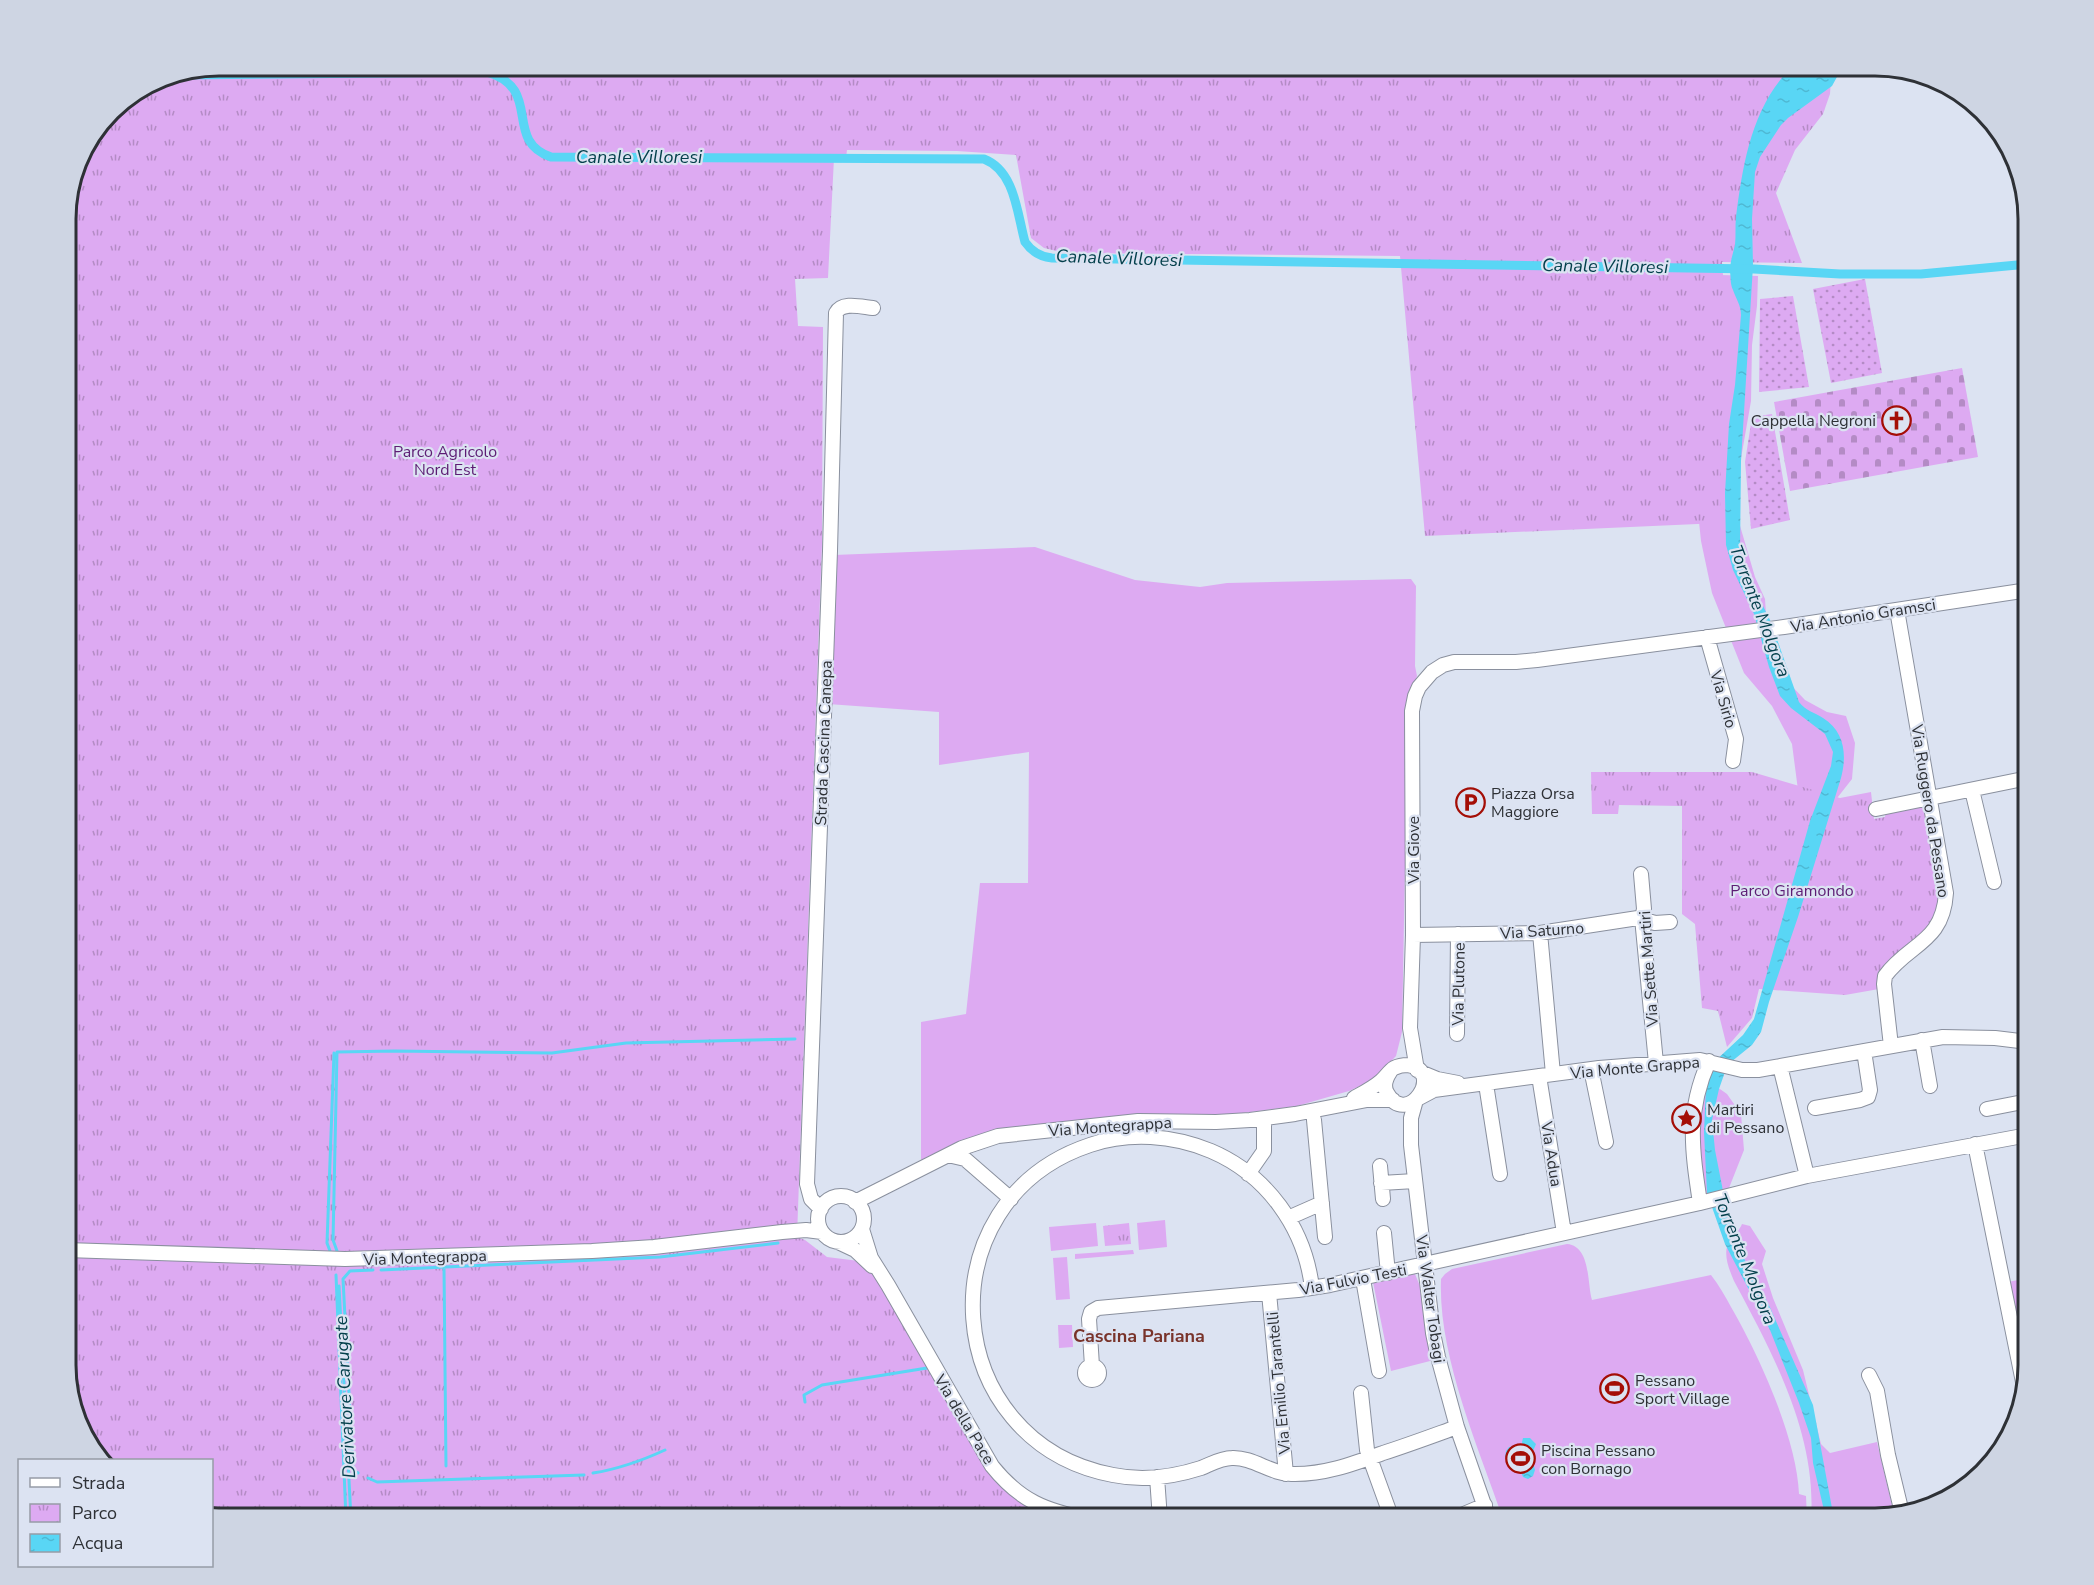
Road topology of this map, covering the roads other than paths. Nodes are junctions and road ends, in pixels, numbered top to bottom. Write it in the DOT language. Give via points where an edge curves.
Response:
graph roads {
  1 [pos="873,308"];
  2 [pos="2018,592"];
  3 [pos="1897,610"];
  4 [pos="1707,637"];
  5 [pos="1427,676"];
  6 [pos="1733,761"];
  7 [pos="2018,780"];
  8 [pos="1972,790"];
  9 [pos="1931,798"];
  10 [pos="1876,808"];
  11 [pos="1641,874"];
  12 [pos="1994,882"];
  13 [pos="1642,918"];
  14 [pos="1670,922"];
  15 [pos="1540,933"];
  16 [pos="1413,934"];
  17 [pos="1458,934"];
  18 [pos="1410,1028"];
  19 [pos="1457,1034"];
  20 [pos="1922,1040"];
  21 [pos="2018,1041"];
  22 [pos="1891,1046"];
  23 [pos="1864,1051"];
  24 [pos="1708,1061"];
  25 [pos="1656,1063"];
  26 [pos="1780,1066"];
  27 [pos="1591,1069"];
  28 [pos="1393,1070"];
  29 [pos="1418,1071"];
  30 [pos="1546,1075"];
  31 [pos="1480,1085"];
  32 [pos="1930,1086"];
  33 [pos="1417,1099"];
  34 [pos="1395,1101"];
  35 [pos="2018,1103"];
  36 [pos="1341,1105"];
  37 [pos="1815,1108"];
  38 [pos="1986,1109"];
  39 [pos="1264,1119"];
  40 [pos="1314,1120"];
  41 [pos="2018,1137"];
  42 [pos="1606,1142"];
  43 [pos="1975,1144"];
  44 [pos="1411,1145"];
  45 [pos="948,1155"];
  46 [pos="1380,1166"];
  47 [pos="1248,1174"];
  48 [pos="1500,1174"];
  49 [pos="1807,1176"];
  50 [pos="1415,1181"];
  51 [pos="1381,1183"];
  52 [pos="889,1186"];
  53 [pos="1011,1199"];
  54 [pos="1383,1199"];
  55 [pos="855,1202"];
  56 [pos="1703,1202"];
  57 [pos="1322,1203"];
  58 [pos="820,1212"];
  59 [pos="1288,1218"];
  60 [pos="863,1224"];
  61 [pos="782,1232"];
  62 [pos="822,1232"];
  63 [pos="1384,1233"];
  64 [pos="1564,1233"];
  65 [pos="1325,1237"];
  66 [pos="838,1242"];
  67 [pos="77,1250"];
  68 [pos="1425,1264"];
  69 [pos="1388,1273"];
  70 [pos="880,1274"];
  71 [pos="1363,1278"];
  72 [pos="1312,1288"];
  73 [pos="1269,1293"];
  74 [pos="2018,1357"];
  75 [pos="1092,1366"];
  76 [pos="1379,1371"];
  77 [pos="1869,1375"];
  78 [pos="1360,1393"];
  79 [pos="1457,1427"];
  80 [pos="1370,1458"];
  81 [pos="1286,1474"];
  82 [pos="1157,1477"];
  83 [pos="1900,1506"];
  84 [pos="1046,1508"];
  85 [pos="1159,1508"];
  86 [pos="1388,1508"];
  87 [pos="1486,1508"];
  1 -- 58 [label="street, Strada Cascina Canepa" via="843,306 836,313 807,1184"];
  2 -- 3 [label="street, Via Antonio Gramsci"];
  3 -- 4 [label="street, Via Antonio Gramsci"];
  3 -- 9 [label="street, Via Ruggero da Pessano"];
  4 -- 5 [label="street, Via Antonio Gramsci" via="1516,662 1452,663"];
  4 -- 6 [label="street, Via Sirio" via="1736,739"];
  5 -- 16 [label="street, Via Giove" via="1414,696 1412,711"];
  7 -- 8 [label="street"];
  8 -- 9 [label="street"];
  8 -- 12 [label="street"];
  9 -- 10 [label="street"];
  9 -- 22 [label="street, Via Ruggero da Pessano" via="1946,888 1945,906 1934,931 1885,976"];
  11 -- 13 [label="street, Via Sette Martiri"];
  13 -- 14 [label="street, Via Saturno" via="1655,923"];
  13 -- 15 [label="street, Via Saturno"];
  13 -- 25 [label="street, Via Sette Martiri"];
  15 -- 17 [label="street, Via Saturno"];
  15 -- 30 [label="street, Via Adua"];
  16 -- 17 [label="street, Via Saturno"];
  16 -- 18 [label="street, Via Giove"];
  17 -- 19 [label="street, Via Plutone"];
  18 -- 28 [label="street, Via Giove" via="1404,1051"];
  18 -- 29 [label="street, Via Giove"];
  20 -- 21 [label="street, Via Monte Grappa" via="1965,1037"];
  20 -- 22 [label="street, Via Monte Grappa"];
  20 -- 32 [label="street"];
  22 -- 23 [label="street, Via Monte Grappa"];
  23 -- 26 [label="street, Via Monte Grappa"];
  23 -- 37 [label="street" via="1869,1096"];
  24 -- 25 [label="street, Via Monte Grappa"];
  24 -- 26 [label="street, Via Monte Grappa" via="1750,1071"];
  24 -- 56 [label="street" via="1697,1088 1692,1119 1692,1145"];
  25 -- 27 [label="street, Via Monte Grappa"];
  26 -- 49 [label="street"];
  27 -- 30 [label="street, Via Monte Grappa"];
  27 -- 42 [label="street"];
  28 -- 29 [label="street" via="1407,1065"];
  28 -- 34 [label="street" via="1385,1083"];
  28 -- 36 [label="street, Via Montegrappa" via="1369,1090"];
  29 -- 31 [label="street, Via Monte Grappa"];
  29 -- 33 [label="street" via="1424,1087"];
  30 -- 31 [label="street, Via Monte Grappa"];
  30 -- 64 [label="street, Via Adua"];
  31 -- 33 [label="street, Via Monte Grappa" via="1434,1090"];
  31 -- 48 [label="street"];
  33 -- 34 [label="street" via="1409,1103"];
  33 -- 44 [label="street, Via Walter Tobagi" via="1411,1118"];
  34 -- 36 [label="street, Via Montegrappa" via="1376,1098"];
  34 -- 44 [label="street, Via Walter Tobagi" via="1405,1119"];
  35 -- 38 [label="street"];
  36 -- 39 [label="street, Via Montegrappa"];
  39 -- 45 [label="street, Via Montegrappa" via="1138,1121 1073,1127 993,1137"];
  39 -- 47 [label="street" via="1264,1151"];
  40 -- 57 [label="street"];
  41 -- 43 [label="street, Via Fulvio Testi"];
  43 -- 49 [label="street, Via Fulvio Testi"];
  43 -- 74 [label="street"];
  44 -- 50 [label="street, Via Walter Tobagi"];
  45 -- 52 [label="street, Via Montegrappa"];
  45 -- 53 [label="street" via="965,1159"];
  46 -- 51 [label="street"];
  47 -- 53 [label="street" via="1223,1157 1191,1144 1128,1138 1094,1144 1066,1155 1031,1178"];
  47 -- 59 [label="street"];
  49 -- 56 [label="street, Via Fulvio Testi"];
  50 -- 51 [label="street"];
  50 -- 68 [label="street, Via Walter Tobagi"];
  51 -- 54 [label="street"];
  52 -- 55 [label="street, Via Montegrappa"];
  52 -- 60 [label="street, Via Montegrappa"];
  53 -- 82 [label="street" via="986,1240 972,1292 976,1344 993,1389 1021,1427 1062,1458 1113,1475"];
  55 -- 58 [label="street" via="836,1197"];
  55 -- 60 [label="street" via="862,1210"];
  56 -- 64 [label="street, Via Fulvio Testi"];
  57 -- 59 [label="street"];
  57 -- 65 [label="street"];
  58 -- 61 [label="street, Via Montegrappa"];
  58 -- 62 [label="street"];
  59 -- 72 [label="street" via="1302,1247"];
  60 -- 66 [label="street" via="852,1239"];
  60 -- 70 [label="street, Via della Pace" via="868,1251"];
  61 -- 62 [label="street, Via Montegrappa"];
  61 -- 67 [label="street, Via Montegrappa" via="634,1249 505,1255 345,1259"];
  62 -- 66 [label="street"];
  63 -- 69 [label="street"];
  64 -- 68 [label="street, Via Fulvio Testi"];
  66 -- 70 [label="street, Via della Pace" via="858,1253"];
  68 -- 69 [label="street, Via Fulvio Testi"];
  68 -- 79 [label="street, Via Walter Tobagi" via="1433,1333"];
  69 -- 71 [label="street, Via Fulvio Testi"];
  70 -- 84 [label="street, Via della Pace" via="984,1455 1015,1491"];
  71 -- 72 [label="street, Via Fulvio Testi"];
  71 -- 76 [label="street"];
  72 -- 73 [label="street, Via Fulvio Testi"];
  73 -- 75 [label="street, Via Fulvio Testi" via="1095,1309 1089,1319"];
  73 -- 81 [label="street, Via Emilio Tarantelli"];
  77 -- 83 [label="street" via="1877,1390"];
  78 -- 80 [label="street"];
  79 -- 80 [label="street"];
  79 -- 87 [label="street, Via Walter Tobagi"];
  80 -- 81 [label="street" via="1330,1471"];
  80 -- 86 [label="street"];
  81 -- 82 [label="street" via="1232,1458"];
  82 -- 85 [label="street"];
}
